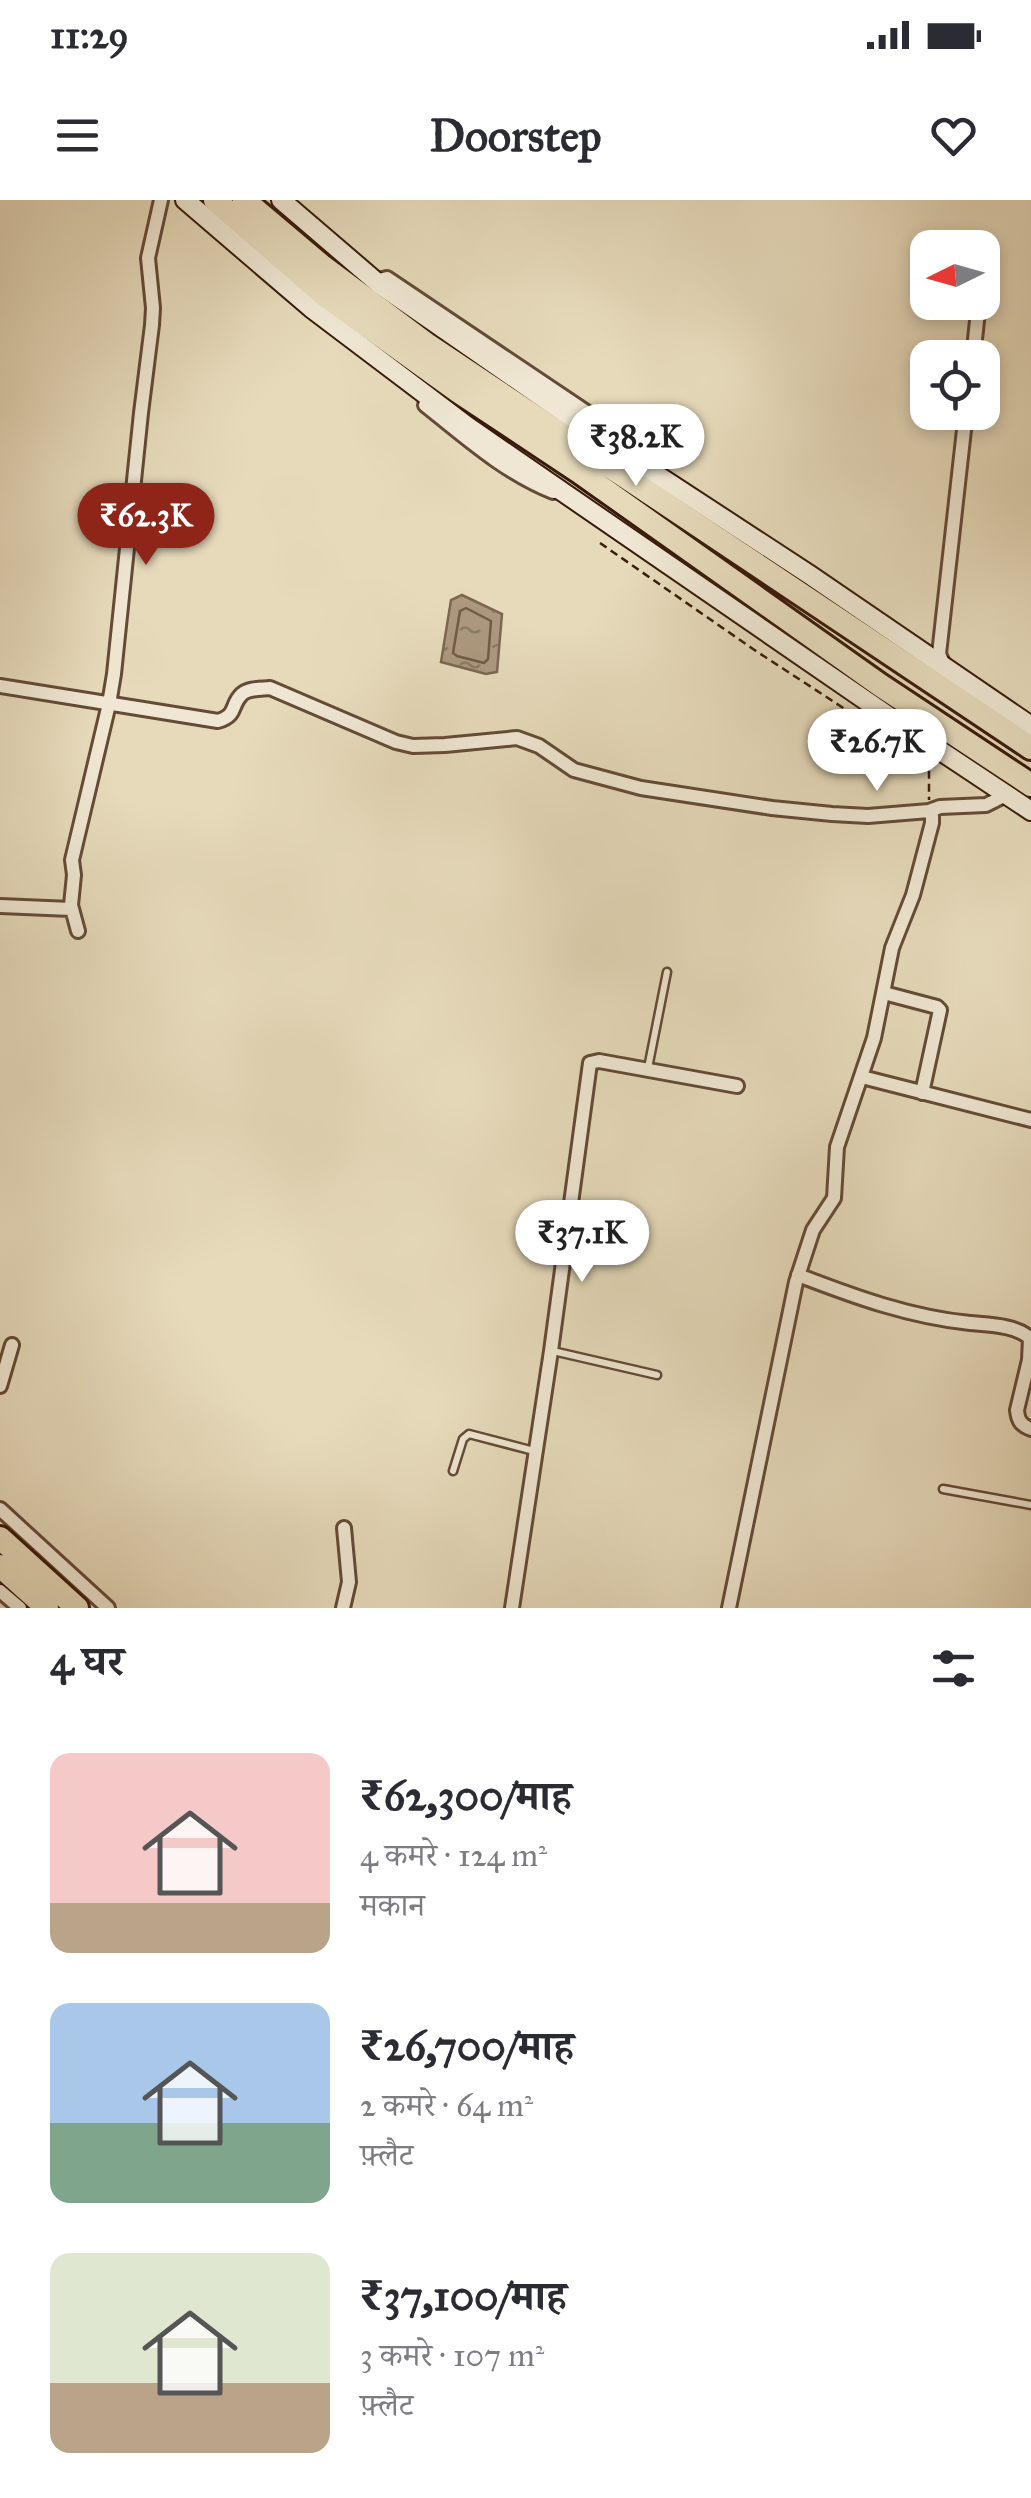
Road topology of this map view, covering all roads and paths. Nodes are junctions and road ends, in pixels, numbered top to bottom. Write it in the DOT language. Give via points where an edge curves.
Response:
graph roads {
  1 [pos="161,200"];
  2 [pos="185,200"];
  3 [pos="215,200"];
  4 [pos="244,200"];
  5 [pos="281,200"];
  6 [pos="964,430"];
  7 [pos="600,543"];
  8 [pos="944,665"];
  9 [pos="0,686"];
  10 [pos="110,704"];
  11 [pos="1031,726"];
  12 [pos="1031,748"];
  13 [pos="1031,785"];
  14 [pos="1006,796"];
  15 [pos="929,811"];
  16 [pos="1031,811"];
  17 [pos="0,906"];
  18 [pos="71,909"];
  19 [pos="78,931"];
  20 [pos="667,972"];
  21 [pos="884,993"];
  22 [pos="648,1070"];
  23 [pos="862,1077"];
  24 [pos="737,1086"];
  25 [pos="922,1093"];
  26 [pos="1031,1120"];
  27 [pos="798,1275"];
  28 [pos="12,1345"];
  29 [pos="552,1350"];
  30 [pos="657,1375"];
  31 [pos="0,1386"];
  32 [pos="1031,1428"];
  33 [pos="535,1451"];
  34 [pos="453,1471"];
  35 [pos="943,1488"];
  36 [pos="1031,1504"];
  37 [pos="0,1508"];
  38 [pos="344,1528"];
  39 [pos="0,1538"];
  40 [pos="0,1566"];
  41 [pos="0,1591"];
  42 [pos="20,1608"];
  43 [pos="47,1608"];
  44 [pos="78,1608"];
  45 [pos="108,1608"];
  46 [pos="343,1608"];
  47 [pos="512,1608"];
  48 [pos="728,1608"];
  1 -- 10 [label="street" via="148,258 152,325"];
  2 -- 14 [label="street" via="311,308 467,426"];
  3 -- 13 [label="highway" via="324,294 459,392"];
  4 -- 12 [label="highway" via="428,346"];
  5 -- 8 [label="street" via="375,281"];
  6 -- 8 [label="street" via="939,654"];
  7 -- 15 [label="path" via="929,764"];
  8 -- 11 [label="street"];
  9 -- 10 [label="street"];
  10 -- 15 [label="street" via="218,721 230,716 242,694 270,688 413,746 517,738 574,770 641,788 832,814"];
  10 -- 18 [label="street" via="72,860"];
  14 -- 15 [label="street" via="986,805"];
  14 -- 16 [label="street"];
  15 -- 21 [label="street" via="932,823"];
  17 -- 18 [label="street"];
  18 -- 19 [label="street"];
  20 -- 22 [label="lane"];
  21 -- 23 [label="street"];
  21 -- 25 [label="street" via="940,1010"];
  22 -- 24 [label="street"];
  22 -- 29 [label="street" via="594,1060 588,1068"];
  23 -- 25 [label="street"];
  23 -- 27 [label="street" via="838,1147 834,1198 813,1230"];
  25 -- 26 [label="street"];
  27 -- 32 [label="street" via="886,1308 1026,1334 1029,1360 1017,1410"];
  27 -- 48 [label="street"];
  28 -- 31 [label="street"];
  29 -- 30 [label="lane"];
  29 -- 33 [label="street"];
  33 -- 34 [label="lane" via="469,1434"];
  33 -- 47 [label="street"];
  35 -- 36 [label="lane"];
  37 -- 45 [label="street"];
  38 -- 46 [label="street"];
  39 -- 44 [label="highway"];
  40 -- 43 [label="highway"];
  41 -- 42 [label="street"];
}
